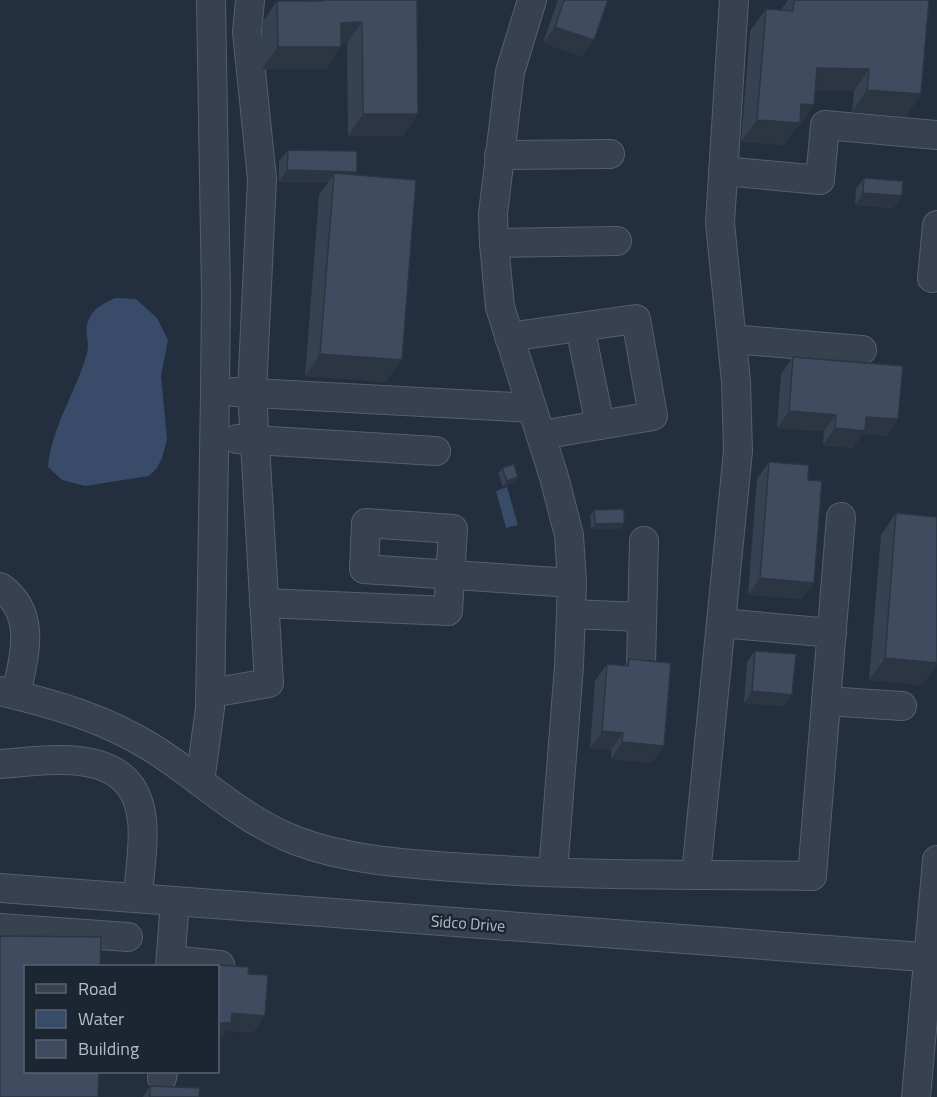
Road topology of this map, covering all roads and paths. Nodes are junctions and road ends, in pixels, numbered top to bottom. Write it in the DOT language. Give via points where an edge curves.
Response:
graph roads {
  1 [pos="211,0"];
  2 [pos="250,0"];
  3 [pos="532,0"];
  4 [pos="734,0"];
  5 [pos="937,135"];
  6 [pos="610,154"];
  7 [pos="499,155"];
  8 [pos="723,171"];
  9 [pos="214,209"];
  10 [pos="261,210"];
  11 [pos="937,225"];
  12 [pos="616,241"];
  13 [pos="494,243"];
  14 [pos="933,278"];
  15 [pos="580,327"];
  16 [pos="509,338"];
  17 [pos="732,339"];
  18 [pos="862,350"];
  19 [pos="215,391"];
  20 [pos="252,393"];
  21 [pos="532,408"];
  22 [pos="600,425"];
  23 [pos="541,435"];
  24 [pos="214,437"];
  25 [pos="255,440"];
  26 [pos="436,452"];
  27 [pos="841,517"];
  28 [pos="644,541"];
  29 [pos="572,582"];
  30 [pos="0,587"];
  31 [pos="264,603"];
  32 [pos="571,614"];
  33 [pos="642,617"];
  34 [pos="721,623"];
  35 [pos="832,633"];
  36 [pos="641,664"];
  37 [pos="8,693"];
  38 [pos="211,693"];
  39 [pos="826,701"];
  40 [pos="902,706"];
  41 [pos="0,764"];
  42 [pos="200,782"];
  43 [pos="937,860"];
  44 [pos="553,872"];
  45 [pos="696,874"];
  46 [pos="0,888"];
  47 [pos="138,898"];
  48 [pos="175,901"];
  49 [pos="0,928"];
  50 [pos="128,937"];
  51 [pos="933,958"];
  52 [pos="171,963"];
  53 [pos="220,965"];
  54 [pos="916,1097"];
  1 -- 9 [label="street"];
  2 -- 10 [label="street" via="247,32 262,178"];
  3 -- 7 [label="street" via="510,72"];
  4 -- 8 [label="street"];
  5 -- 8 [label="street" via="825,125 820,180"];
  6 -- 7 [label="street"];
  7 -- 13 [label="street"];
  8 -- 17 [label="street" via="720,223"];
  9 -- 10 [label="street"];
  9 -- 19 [label="street"];
  10 -- 20 [label="street"];
  11 -- 14 [label="street"];
  12 -- 13 [label="street"];
  13 -- 16 [label="street" via="500,307"];
  15 -- 16 [label="street"];
  15 -- 22 [label="street"];
  15 -- 22 [label="street" via="636,319 653,416"];
  16 -- 21 [label="street"];
  17 -- 18 [label="street"];
  17 -- 34 [label="street" via="738,451"];
  19 -- 20 [label="street"];
  19 -- 24 [label="street"];
  20 -- 21 [label="street"];
  20 -- 25 [label="street"];
  21 -- 23 [label="street"];
  22 -- 23 [label="street"];
  23 -- 29 [label="street" via="569,535"];
  24 -- 25 [label="street"];
  24 -- 38 [label="street"];
  25 -- 26 [label="street"];
  25 -- 31 [label="street"];
  27 -- 35 [label="street"];
  28 -- 33 [label="street"];
  29 -- 31 [label="street" via="450,575 448,611"];
  29 -- 32 [label="street"];
  30 -- 37 [label="street" via="19,606 24,620 25,654"];
  31 -- 38 [label="street" via="269,683"];
  32 -- 33 [label="street"];
  32 -- 44 [label="street"];
  33 -- 36 [label="street"];
  34 -- 35 [label="street"];
  34 -- 45 [label="street"];
  35 -- 39 [label="street"];
  37 -- 42 [label="street" via="64,707 110,725 154,749"];
  38 -- 42 [label="street"];
  39 -- 40 [label="street"];
  39 -- 45 [label="street" via="812,876"];
  41 -- 47 [label="street" via="69,760 96,763 118,774 137,802 143,822"];
  42 -- 44 [label="street" via="244,815 321,849 403,863"];
  43 -- 51 [label="street"];
  44 -- 45 [label="street"];
  46 -- 47 [label="street, Sidco Drive"];
  47 -- 48 [label="street, Sidco Drive"];
  48 -- 51 [label="street, Sidco Drive"];
  48 -- 52 [label="street"];
  49 -- 50 [label="street"];
  51 -- 54 [label="street"];
  52 -- 53 [label="street"];
}
